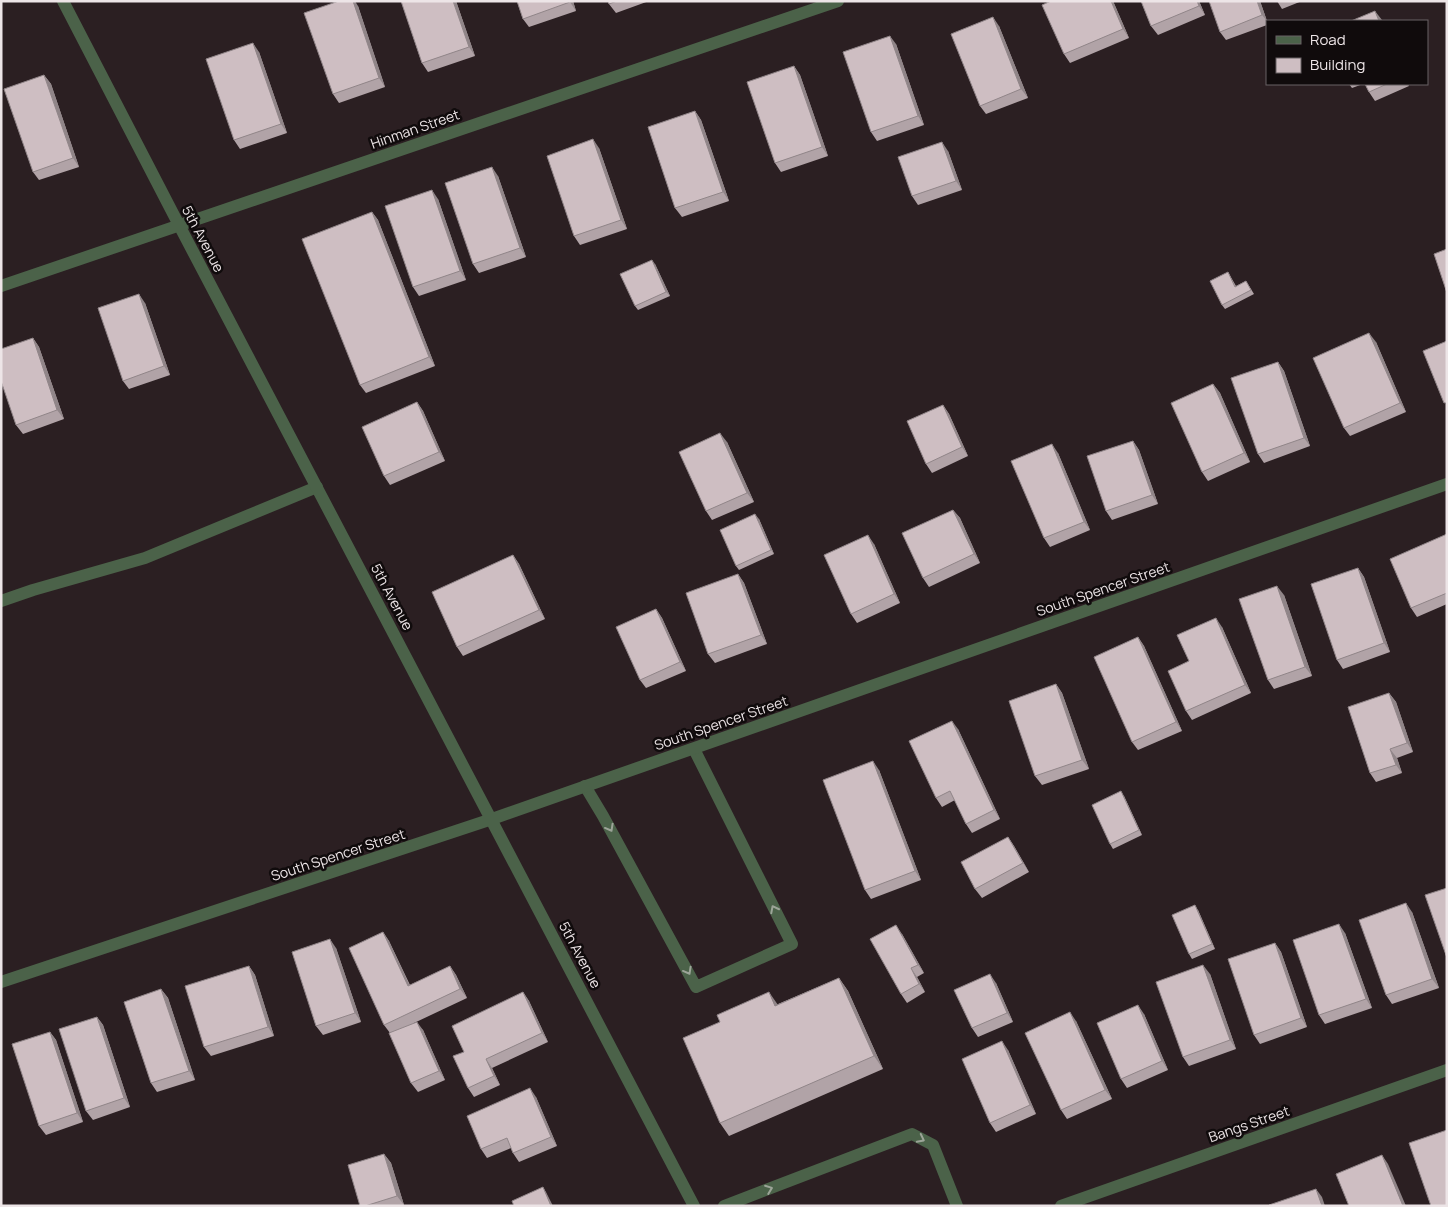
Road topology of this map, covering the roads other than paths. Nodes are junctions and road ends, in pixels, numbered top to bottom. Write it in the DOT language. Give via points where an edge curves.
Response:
graph roads {
  1 [pos="63,1"];
  2 [pos="838,1"];
  3 [pos="179,226"];
  4 [pos="1,286"];
  5 [pos="1447,484"];
  6 [pos="317,487"];
  7 [pos="1,601"];
  8 [pos="694,749"];
  9 [pos="585,786"];
  10 [pos="492,819"];
  11 [pos="1,982"];
  12 [pos="1447,1070"];
  13 [pos="694,1206"];
  14 [pos="724,1206"];
  15 [pos="956,1206"];
  16 [pos="1061,1206"];
  1 -- 3 [label="street, 5th Avenue"];
  2 -- 3 [label="street, Hinman Street"];
  3 -- 4 [label="street, Hinman Street"];
  3 -- 6 [label="street, 5th Avenue"];
  5 -- 8 [label="street, South Spencer Street"];
  6 -- 7 [label="street" via="145,558"];
  6 -- 10 [label="street, 5th Avenue"];
  8 -- 9 [label="street, South Spencer Street"];
  9 -- 8 [label="street, one-way" via="696,987 792,944"];
  9 -- 10 [label="street, South Spencer Street"];
  10 -- 11 [label="street, South Spencer Street"];
  10 -- 13 [label="street, 5th Avenue"];
  12 -- 16 [label="street, Bangs Street"];
  14 -- 15 [label="street, one-way" via="912,1134 933,1145"];
}
